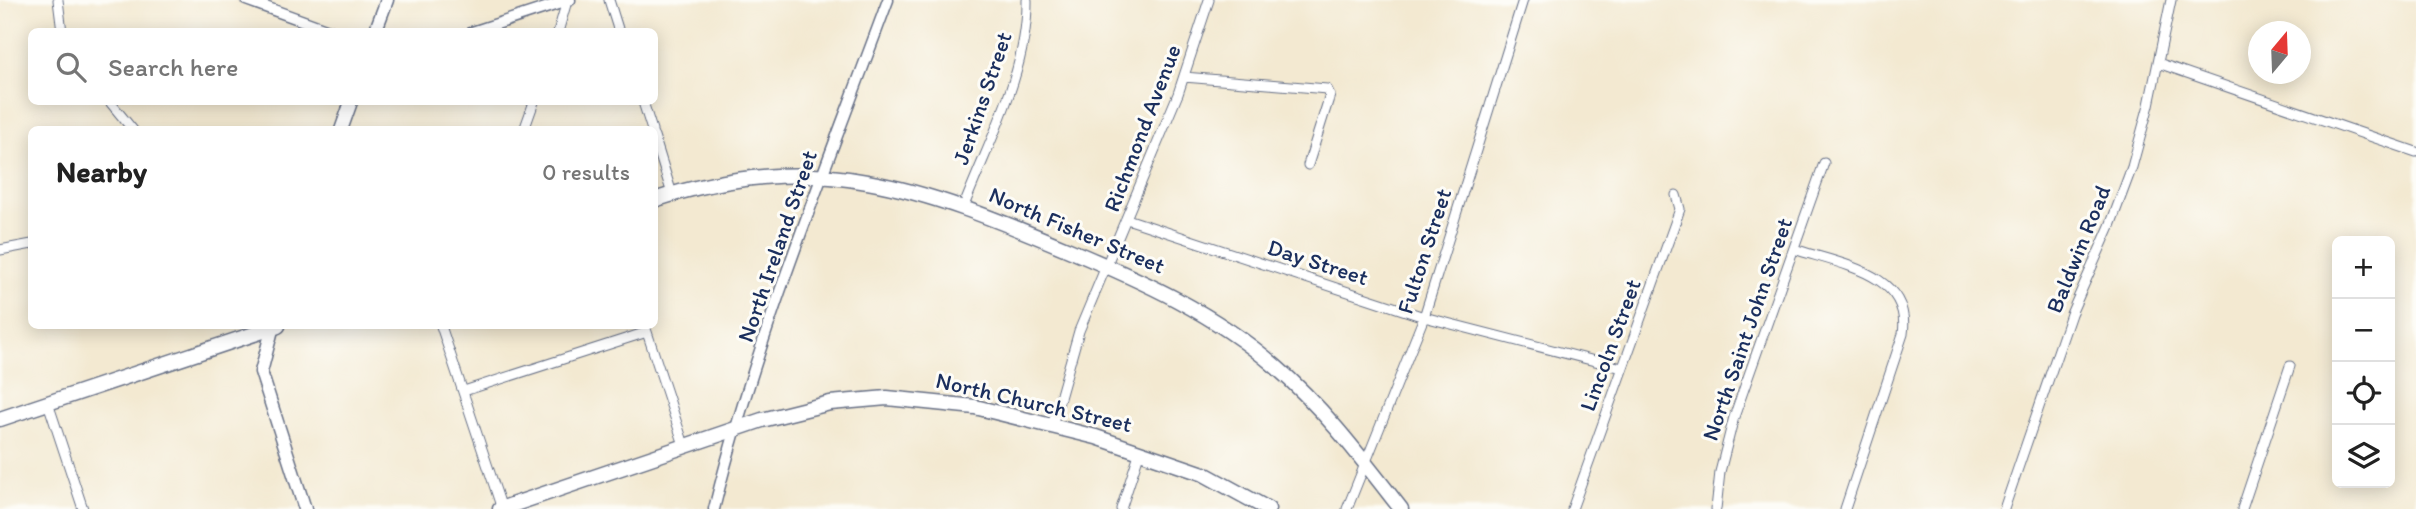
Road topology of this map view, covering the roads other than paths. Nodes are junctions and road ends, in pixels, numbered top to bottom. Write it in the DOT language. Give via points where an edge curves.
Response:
graph roads {
  1 [pos="58,0"];
  2 [pos="246,0"];
  3 [pos="387,0"];
  4 [pos="609,0"];
  5 [pos="888,0"];
  6 [pos="1027,0"];
  7 [pos="1209,0"];
  8 [pos="1523,0"];
  9 [pos="2171,0"];
  10 [pos="568,1"];
  11 [pos="62,28"];
  12 [pos="323,28"];
  13 [pos="376,28"];
  14 [pos="484,28"];
  15 [pos="559,28"];
  16 [pos="618,28"];
  17 [pos="2158,63"];
  18 [pos="1184,77"];
  19 [pos="112,105"];
  20 [pos="350,105"];
  21 [pos="533,105"];
  22 [pos="644,105"];
  23 [pos="130,126"];
  24 [pos="342,126"];
  25 [pos="525,126"];
  26 [pos="651,126"];
  27 [pos="658,148"];
  28 [pos="2416,152"];
  29 [pos="1824,163"];
  30 [pos="1308,165"];
  31 [pos="822,176"];
  32 [pos="672,194"];
  33 [pos="1676,195"];
  34 [pos="658,199"];
  35 [pos="964,206"];
  36 [pos="1127,219"];
  37 [pos="28,245"];
  38 [pos="1794,248"];
  39 [pos="0,250"];
  40 [pos="1108,266"];
  41 [pos="1424,317"];
  42 [pos="266,329"];
  43 [pos="274,329"];
  44 [pos="441,329"];
  45 [pos="646,329"];
  46 [pos="2290,366"];
  47 [pos="1622,368"];
  48 [pos="464,391"];
  49 [pos="48,403"];
  50 [pos="0,419"];
  51 [pos="1052,426"];
  52 [pos="735,430"];
  53 [pos="684,445"];
  54 [pos="1140,451"];
  55 [pos="1366,464"];
  56 [pos="83,509"];
  57 [pos="305,509"];
  58 [pos="501,509"];
  59 [pos="714,509"];
  60 [pos="1121,509"];
  61 [pos="1268,509"];
  62 [pos="1347,509"];
  63 [pos="1401,509"];
  64 [pos="1572,509"];
  65 [pos="1716,509"];
  66 [pos="1845,509"];
  67 [pos="2004,509"];
  68 [pos="2242,509"];
  1 -- 11 [label="street"];
  2 -- 12 [label="street"];
  3 -- 13 [label="main road"];
  4 -- 16 [label="street"];
  5 -- 31 [label="street, North Ireland Street"];
  6 -- 35 [label="street, Jerkins Street" via="1021,57"];
  7 -- 18 [label="street, Richmond Avenue"];
  8 -- 41 [label="street, Fulton Street"];
  9 -- 17 [label="street, Baldwin Road"];
  10 -- 14 [label="street"];
  10 -- 15 [label="street"];
  17 -- 28 [label="street"];
  17 -- 67 [label="street, Baldwin Road" via="2125,187 2071,314"];
  18 -- 30 [label="street" via="1325,87 1330,95"];
  18 -- 36 [label="street, Richmond Avenue"];
  19 -- 23 [label="street"];
  20 -- 24 [label="main road"];
  21 -- 25 [label="street"];
  22 -- 26 [label="street"];
  27 -- 32 [label="street"];
  29 -- 38 [label="street, North Saint John Street"];
  31 -- 32 [label="main road, North Fisher Street" via="728,181"];
  31 -- 35 [label="main road, North Fisher Street" via="896,186"];
  31 -- 52 [label="street, North Ireland Street"];
  32 -- 34 [label="main road, North Fisher Street"];
  33 -- 47 [label="street, Lincoln Street" via="1680,209"];
  35 -- 40 [label="main road, North Fisher Street"];
  36 -- 40 [label="street, Richmond Avenue"];
  36 -- 41 [label="street, Day Street"];
  37 -- 39 [label="street"];
  38 -- 65 [label="street, North Saint John Street" via="1734,417"];
  38 -- 66 [label="street" via="1882,281 1897,295 1904,314 1903,334"];
  40 -- 51 [label="street, Richmond Avenue" via="1076,341"];
  40 -- 55 [label="main road, North Fisher Street" via="1183,302 1248,345 1314,403"];
  41 -- 47 [label="street, Day Street"];
  41 -- 55 [label="street, Fulton Street"];
  42 -- 49 [label="main road"];
  43 -- 57 [label="main road" via="261,372"];
  44 -- 48 [label="street"];
  45 -- 48 [label="street"];
  45 -- 53 [label="street"];
  46 -- 68 [label="street"];
  47 -- 64 [label="street, Lincoln Street"];
  48 -- 58 [label="street"];
  49 -- 50 [label="main road"];
  49 -- 56 [label="street"];
  51 -- 52 [label="main road, North Church Street" via="956,403 887,398 801,409"];
  51 -- 54 [label="main road, North Church Street"];
  52 -- 53 [label="main road, North Church Street"];
  52 -- 59 [label="street, North Ireland Street"];
  53 -- 58 [label="main road, North Church Street"];
  54 -- 60 [label="street"];
  54 -- 61 [label="main road, North Church Street" via="1204,474"];
  55 -- 62 [label="street, Fulton Street"];
  55 -- 63 [label="main road, North Fisher Street"];
}
